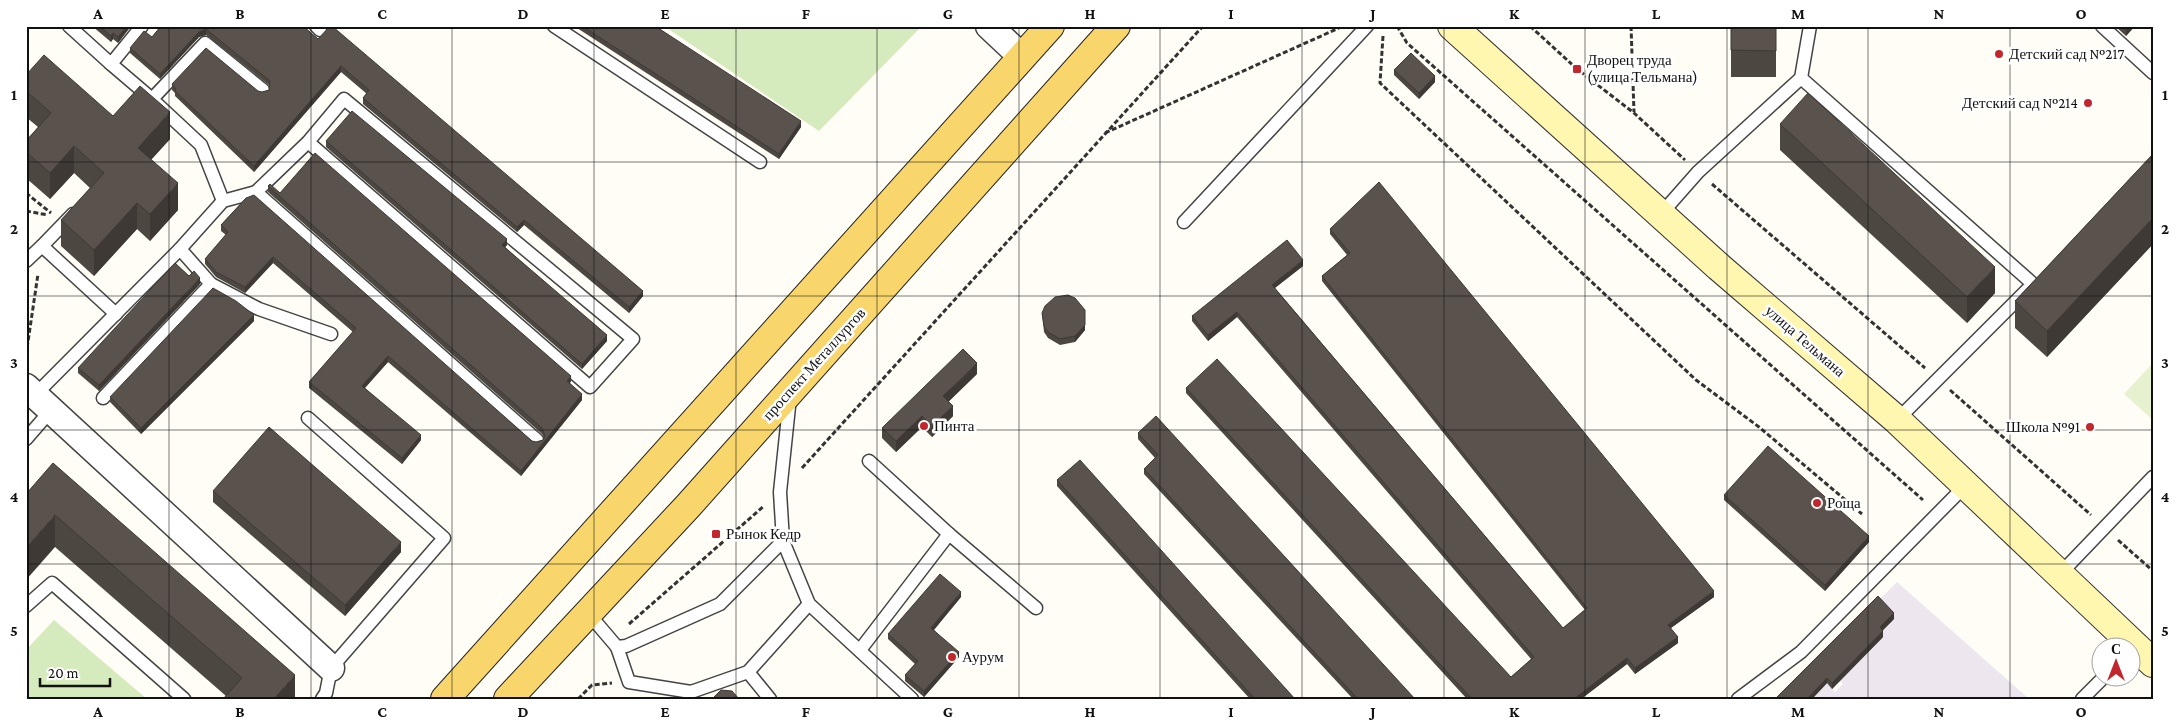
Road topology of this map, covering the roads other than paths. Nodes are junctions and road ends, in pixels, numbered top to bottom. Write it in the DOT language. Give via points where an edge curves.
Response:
graph roads {
  1 [pos="69,26"];
  2 [pos="142,26"];
  3 [pos="554,26"];
  4 [pos="989,26"];
  5 [pos="1050,26"];
  6 [pos="1116,26"];
  7 [pos="1367,26"];
  8 [pos="1452,26"];
  9 [pos="1810,26"];
  10 [pos="2102,26"];
  11 [pos="1022,57"];
  12 [pos="111,64"];
  13 [pos="2153,73"];
  14 [pos="1801,78"];
  15 [pos="263,90"];
  16 [pos="152,99"];
  17 [pos="308,142"];
  18 [pos="760,162"];
  19 [pos="256,192"];
  20 [pos="223,201"];
  21 [pos="81,206"];
  22 [pos="1661,214"];
  23 [pos="1184,222"];
  24 [pos="42,246"];
  25 [pos="180,249"];
  26 [pos="26,261"];
  27 [pos="211,284"];
  28 [pos="116,314"];
  29 [pos="331,334"];
  30 [pos="791,390"];
  31 [pos="38,397"];
  32 [pos="103,398"];
  33 [pos="308,418"];
  34 [pos="1897,420"];
  35 [pos="26,439"];
  36 [pos="537,440"];
  37 [pos="869,461"];
  38 [pos="2153,477"];
  39 [pos="1966,486"];
  40 [pos="949,534"];
  41 [pos="783,541"];
  42 [pos="2059,575"];
  43 [pos="809,604"];
  44 [pos="26,606"];
  45 [pos="1036,608"];
  46 [pos="588,613"];
  47 [pos="2124,638"];
  48 [pos="622,646"];
  49 [pos="860,650"];
  50 [pos="331,668"];
  51 [pos="748,672"];
  52 [pos="2093,688"];
  53 [pos="184,699"];
  54 [pos="322,699"];
  55 [pos="444,699"];
  56 [pos="508,699"];
  57 [pos="770,699"];
  58 [pos="912,699"];
  59 [pos="1738,699"];
  60 [pos="2082,699"];
  1 -- 12 [label="lane"];
  2 -- 12 [label="lane"];
  3 -- 18 [label="lane"];
  4 -- 11 [label="street"];
  5 -- 11 [label="main road"];
  6 -- 30 [label="main road, проспект Металлургов"];
  7 -- 23 [label="lane"];
  8 -- 22 [label="main road, улица Тельмана"];
  9 -- 14 [label="lane"];
  10 -- 13 [label="lane"];
  11 -- 55 [label="main road"];
  12 -- 16 [label="lane"];
  14 -- 22 [label="lane" via="1698,172"];
  14 -- 34 [label="lane" via="2036,281"];
  15 -- 16 [label="lane" via="205,43"];
  16 -- 20 [label="lane" via="201,144"];
  17 -- 17 [label="lane" via="344,98 633,339 590,387"];
  17 -- 19 [label="lane"];
  19 -- 20 [label="lane"];
  19 -- 36 [label="lane"];
  20 -- 25 [label="lane"];
  21 -- 24 [label="lane"];
  22 -- 34 [label="main road, улица Тельмана"];
  24 -- 26 [label="lane"];
  24 -- 28 [label="lane"];
  25 -- 27 [label="lane"];
  25 -- 28 [label="lane"];
  27 -- 29 [label="lane" via="259,309"];
  27 -- 32 [label="lane"];
  28 -- 31 [label="lane"];
  30 -- 41 [label="lane" via="780,492"];
  30 -- 46 [label="main road, проспект Металлургов"];
  31 -- 35 [label="lane"];
  31 -- 50 [label="street"];
  33 -- 50 [label="lane" via="444,538"];
  34 -- 39 [label="main road, улица Тельмана"];
  37 -- 40 [label="lane"];
  38 -- 42 [label="lane"];
  39 -- 42 [label="main road, улица Тельмана"];
  39 -- 59 [label="lane" via="1801,652"];
  40 -- 45 [label="lane"];
  40 -- 49 [label="lane"];
  41 -- 43 [label="lane"];
  41 -- 48 [label="lane" via="720,604"];
  42 -- 47 [label="main road, улица Тельмана"];
  43 -- 49 [label="lane"];
  43 -- 51 [label="lane"];
  44 -- 53 [label="lane" via="52,583"];
  46 -- 48 [label="lane"];
  46 -- 56 [label="main road, проспект Металлургов"];
  48 -- 51 [label="lane" via="629,682 691,692"];
  49 -- 58 [label="lane"];
  50 -- 54 [label="lane"];
  51 -- 57 [label="lane"];
  52 -- 60 [label="lane"];
}
